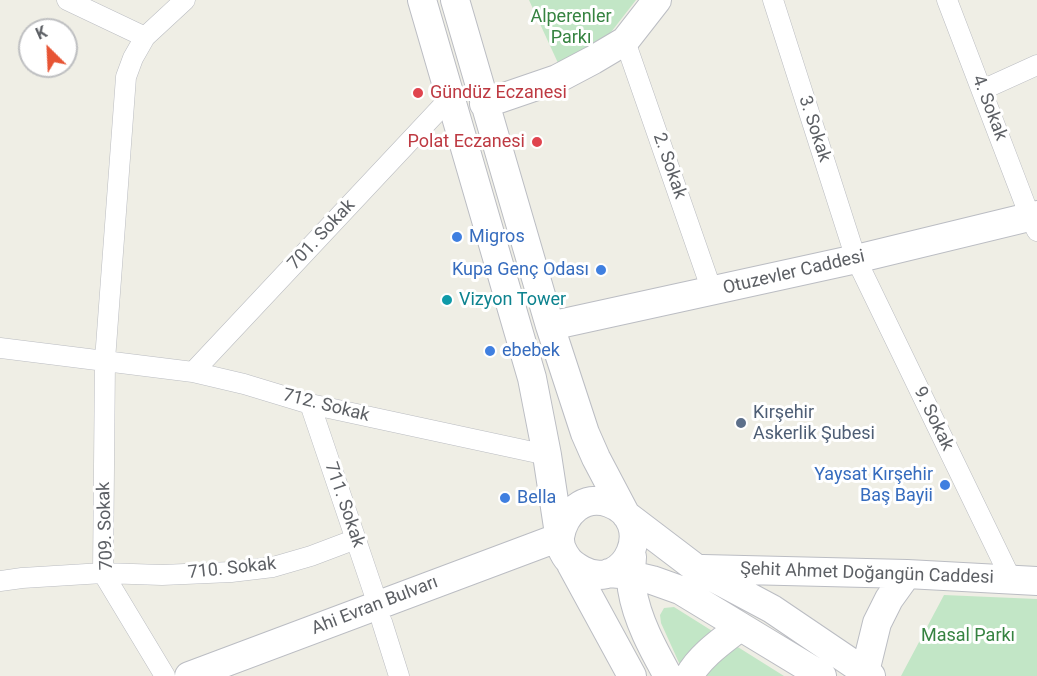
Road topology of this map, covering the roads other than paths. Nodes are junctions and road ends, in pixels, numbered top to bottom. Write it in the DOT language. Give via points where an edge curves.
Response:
graph roads {
  1 [pos="67,0"];
  2 [pos="185,0"];
  3 [pos="422,0"];
  4 [pos="455,0"];
  5 [pos="657,0"];
  6 [pos="773,0"];
  7 [pos="947,0"];
  8 [pos="145,37"];
  9 [pos="625,40"];
  10 [pos="1037,65"];
  11 [pos="982,90"];
  12 [pos="450,98"];
  13 [pos="484,104"];
  14 [pos="1035,221"];
  15 [pos="856,259"];
  16 [pos="712,291"];
  17 [pos="550,326"];
  18 [pos="0,348"];
  19 [pos="105,360"];
  20 [pos="193,372"];
  21 [pos="310,404"];
  22 [pos="547,454"];
  23 [pos="626,515"];
  24 [pos="356,539"];
  25 [pos="565,552"];
  26 [pos="624,566"];
  27 [pos="697,569"];
  28 [pos="104,573"];
  29 [pos="907,574"];
  30 [pos="1024,580"];
  31 [pos="0,581"];
  32 [pos="380,614"];
  33 [pos="740,627"];
  34 [pos="868,674"];
  35 [pos="165,676"];
  36 [pos="189,676"];
  37 [pos="235,676"];
  38 [pos="399,676"];
  39 [pos="632,676"];
  40 [pos="668,676"];
  41 [pos="689,676"];
  42 [pos="822,676"];
  1 -- 8 [label="street"];
  2 -- 8 [label="street, 709. Sokak"];
  3 -- 12 [label="main road"];
  4 -- 13 [label="main road"];
  5 -- 9 [label="main road"];
  6 -- 15 [label="street, 3. Sokak"];
  7 -- 11 [label="street, 4. Sokak"];
  8 -- 19 [label="street, 709. Sokak" via="126,77"];
  9 -- 13 [label="main road" via="557,79"];
  9 -- 16 [label="street, 2. Sokak"];
  10 -- 11 [label="street"];
  11 -- 14 [label="street, 4. Sokak"];
  12 -- 20 [label="street, 701. Sokak"];
  12 -- 22 [label="main road" via="532,378"];
  13 -- 17 [label="main road"];
  14 -- 15 [label="main road, Otuzevler Caddesi"];
  15 -- 16 [label="main road, Otuzevler Caddesi"];
  15 -- 30 [label="street, 9. Sokak"];
  16 -- 17 [label="main road, Otuzevler Caddesi"];
  17 -- 23 [label="main road" via="585,433"];
  18 -- 19 [label="street"];
  19 -- 20 [label="street, 712. Sokak"];
  19 -- 28 [label="street, 709. Sokak"];
  20 -- 21 [label="street, 712. Sokak"];
  21 -- 22 [label="street, 712. Sokak"];
  21 -- 24 [label="street, 711. Sokak"];
  22 -- 25 [label="main road"];
  23 -- 25 [label="main road" via="607,502 595,501 573,510 562,527"];
  23 -- 26 [label="main road" via="634,537"];
  23 -- 27 [label="main road"];
  24 -- 28 [label="street, 710. Sokak" via="273,567 162,575"];
  24 -- 32 [label="street, 711. Sokak"];
  25 -- 26 [label="main road" via="589,574 599,575"];
  25 -- 32 [label="main road, Ahi Evran Bulvarı"];
  25 -- 39 [label="main road"];
  26 -- 33 [label="main road" via="680,590"];
  26 -- 40 [label="main road" via="645,631"];
  27 -- 29 [label="main road, Şehit Ahmet Doğangün Caddesi"];
  27 -- 34 [label="main road" via="772,609"];
  28 -- 31 [label="street, 710. Sokak"];
  28 -- 35 [label="street, 709. Sokak"];
  29 -- 30 [label="main road, Şehit Ahmet Doğangün Caddesi"];
  29 -- 34 [label="main road" via="877,623"];
  32 -- 36 [label="main road, Ahi Evran Bulvarı"];
  32 -- 37 [label="main road, Ahi Evran Bulvarı"];
  32 -- 38 [label="street, 711. Sokak"];
  33 -- 41 [label="main road"];
  33 -- 42 [label="main road"];
}
